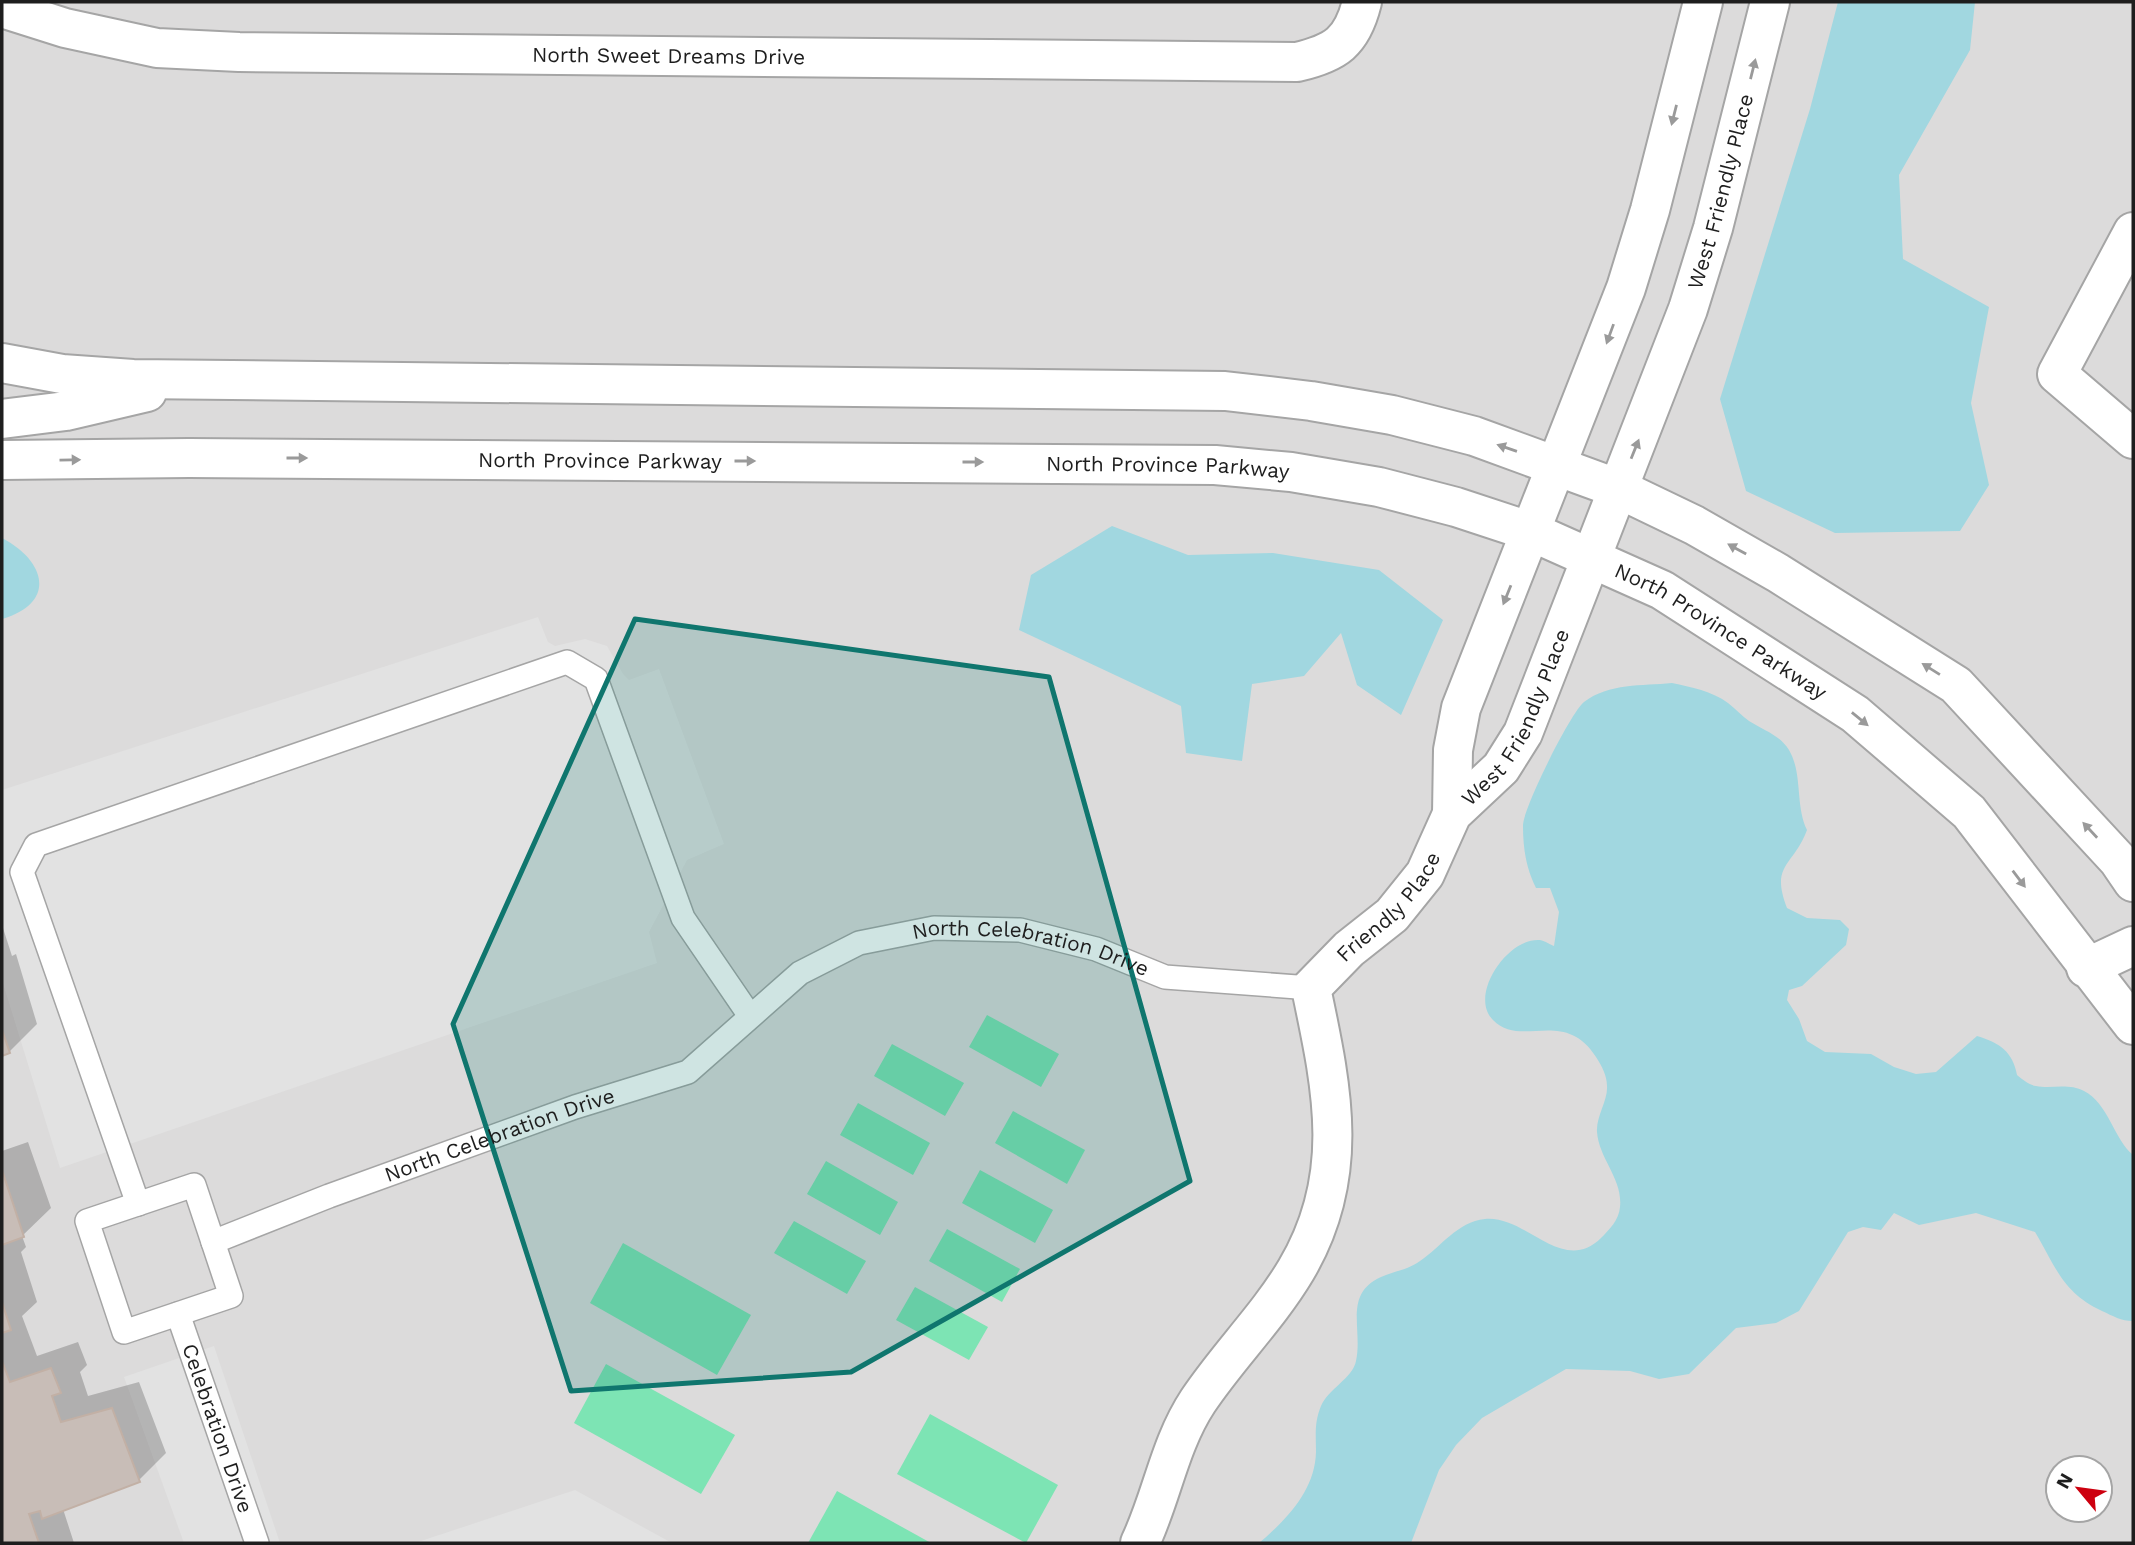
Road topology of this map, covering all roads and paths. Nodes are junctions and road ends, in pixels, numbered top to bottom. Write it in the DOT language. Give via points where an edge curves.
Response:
graph roads {
  1 [pos="1362,2"];
  2 [pos="1703,2"];
  3 [pos="1770,2"];
  4 [pos="2,8"];
  5 [pos="2133,232"];
  6 [pos="2,363"];
  7 [pos="197,380"];
  8 [pos="2,419"];
  9 [pos="2133,439"];
  10 [pos="2,460"];
  11 [pos="1558,466"];
  12 [pos="1619,489"];
  13 [pos="1532,531"];
  14 [pos="1592,558"];
  15 [pos="1452,814"];
  16 [pos="2133,882"];
  17 [pos="2133,946"];
  18 [pos="2086,968"];
  19 [pos="1311,988"];
  20 [pos="750,1016"];
  21 [pos="2133,1025"];
  22 [pos="138,1204"];
  23 [pos="213,1242"];
  24 [pos="178,1314"];
  25 [pos="257,1543"];
  26 [pos="1140,1543"];
  1 -- 4 [label="street, North Sweet Dreams Drive" via="1351,32 1338,48 1297,62 239,52 157,48 65,28"];
  2 -- 11 [label="street, West Friendly Place, one-way" via="1630,275"];
  12 -- 3 [label="street, West Friendly Place, one-way" via="1688,309"];
  5 -- 9 [label="street" via="2057,374"];
  6 -- 7 [label="street" via="62,374"];
  7 -- 8 [label="street" via="66,411"];
  11 -- 7 [label="street, one-way" via="1475,436 1392,415 1225,391"];
  10 -- 13 [label="street, North Province Parkway, one-way" via="1215,465 1291,472 1379,488"];
  11 -- 12 [label="street"];
  11 -- 13 [label="street, West Friendly Place"];
  12 -- 14 [label="street, West Friendly Place"];
  16 -- 12 [label="street, one-way" via="2118,860 1955,685 1778,573"];
  13 -- 14 [label="street, North Province Parkway"];
  13 -- 15 [label="street, West Friendly Place, one-way" via="1461,708 1453,750"];
  14 -- 15 [label="street, West Friendly Place" via="1523,733 1501,768"];
  14 -- 18 [label="street, North Province Parkway, one-way" via="1662,590 1855,714 1969,812"];
  15 -- 19 [label="street, Friendly Place" via="1424,874 1392,915 1349,948"];
  17 -- 18 [label="street"];
  18 -- 21 [label="street, North Province Parkway"];
  19 -- 20 [label="lane, North Celebration Drive" via="1166,977 1096,949 1020,930 934,928 859,943 800,973"];
  19 -- 26 [label="street" via="1330,1079 1334,1145 1325,1205 1297,1269 1197,1402 1168,1461"];
  20 -- 22 [label="lane" via="683,918 596,679 567,662 36,845 22,872"];
  20 -- 23 [label="lane, North Celebration Drive" via="688,1072 549,1116"];
  22 -- 23 [label="lane" via="194,1185"];
  22 -- 24 [label="lane" via="87,1221 124,1332"];
  23 -- 24 [label="lane" via="231,1296"];
  24 -- 25 [label="lane, Celebration Drive"];
}
